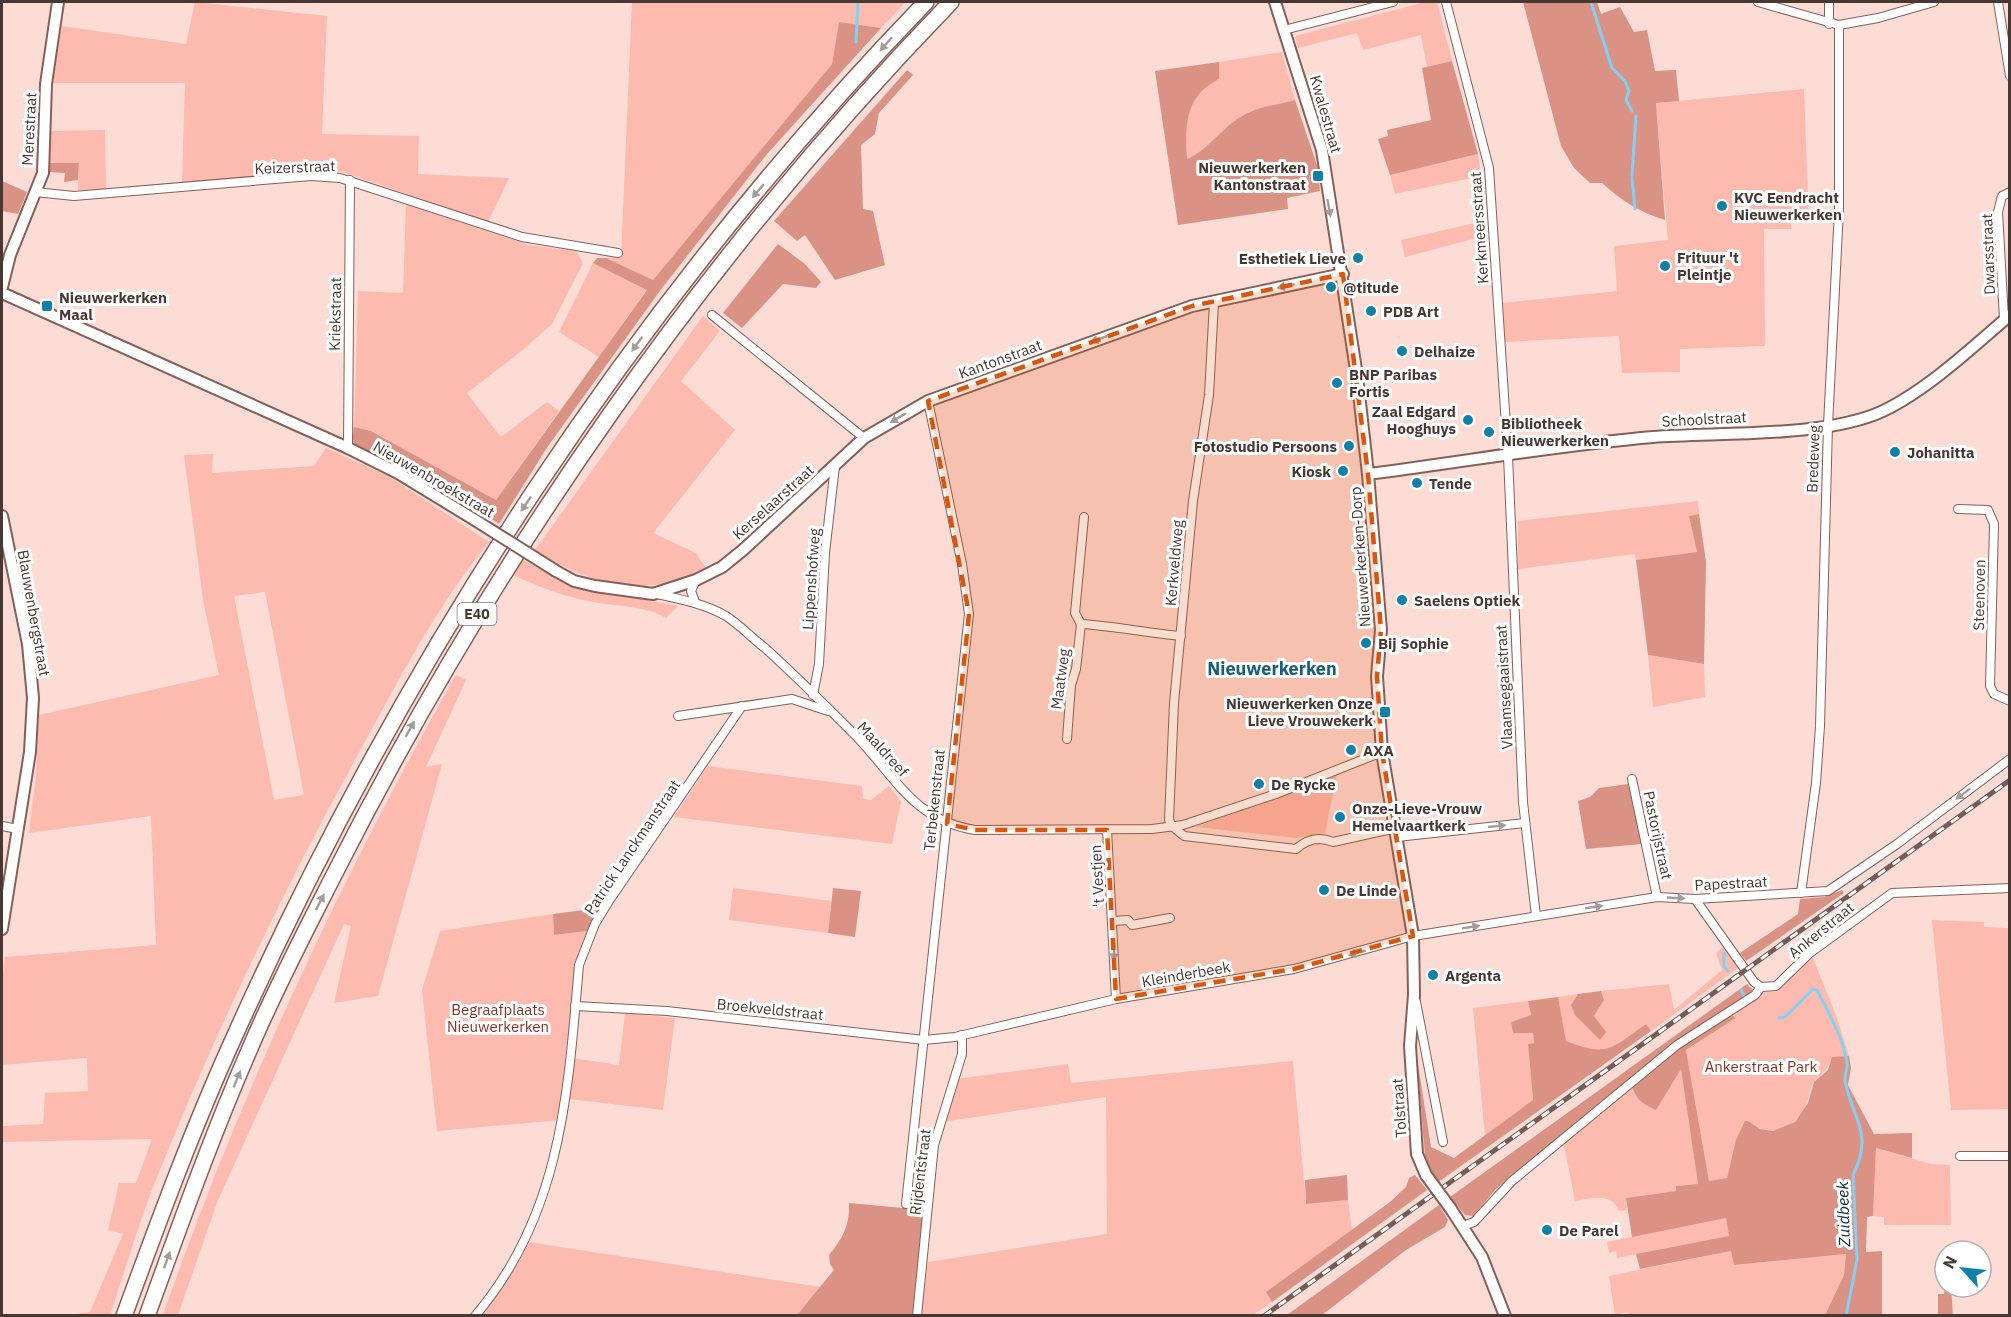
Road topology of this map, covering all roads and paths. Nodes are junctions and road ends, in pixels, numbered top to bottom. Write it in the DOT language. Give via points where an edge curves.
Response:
graph roads {
  1 [pos="58,2"];
  2 [pos="926,2"];
  3 [pos="951,2"];
  4 [pos="1275,2"];
  5 [pos="1393,2"];
  6 [pos="1446,2"];
  7 [pos="1758,2"];
  8 [pos="1829,2"];
  9 [pos="1934,2"];
  10 [pos="1998,2"];
  11 [pos="1829,24"];
  12 [pos="1839,25"];
  13 [pos="1284,30"];
  14 [pos="2010,76"];
  15 [pos="350,180"];
  16 [pos="35,192"];
  17 [pos="2010,192"];
  18 [pos="618,253"];
  19 [pos="6,258"];
  20 [pos="1343,274"];
  21 [pos="2,287"];
  22 [pos="2,293"];
  23 [pos="1214,302"];
  24 [pos="712,315"];
  25 [pos="2007,317"];
  26 [pos="928,401"];
  27 [pos="1828,425"];
  28 [pos="864,438"];
  29 [pos="348,448"];
  30 [pos="1508,456"];
  31 [pos="835,466"];
  32 [pos="1368,474"];
  33 [pos="1958,509"];
  34 [pos="2,516"];
  35 [pos="1084,517"];
  36 [pos="696,580"];
  37 [pos="653,594"];
  38 [pos="695,602"];
  39 [pos="1081,624"];
  40 [pos="1180,636"];
  41 [pos="813,695"];
  42 [pos="2010,701"];
  43 [pos="742,706"];
  44 [pos="829,711"];
  45 [pos="678,716"];
  46 [pos="1066,739"];
  47 [pos="1382,752"];
  48 [pos="2010,759"];
  49 [pos="1632,779"];
  50 [pos="1525,823"];
  51 [pos="947,824"];
  52 [pos="2,826"];
  53 [pos="1172,826"];
  54 [pos="18,829"];
  55 [pos="1107,830"];
  56 [pos="1397,832"];
  57 [pos="2010,888"];
  58 [pos="1801,893"];
  59 [pos="1657,897"];
  60 [pos="1695,899"];
  61 [pos="1536,916"];
  62 [pos="1170,918"];
  63 [pos="1113,921"];
  64 [pos="2,929"];
  65 [pos="1413,936"];
  66 [pos="1761,987"];
  67 [pos="1414,995"];
  68 [pos="1116,999"];
  69 [pos="575,1006"];
  70 [pos="962,1035"];
  71 [pos="924,1040"];
  72 [pos="1443,1142"];
  73 [pos="1960,1156"];
  74 [pos="2010,1156"];
  75 [pos="906,1204"];
  76 [pos="1463,1226"];
  77 [pos="124,1316"];
  78 [pos="147,1316"];
  79 [pos="475,1316"];
  80 [pos="917,1316"];
  81 [pos="1505,1316"];
  1 -- 16 [label="street, Merestraat" via="46,84 42,173"];
  2 -- 77 [label="highway, E40, one-way" via="801,138 642,337 491,556 421,670 292,911 239,1024 180,1163"];
  78 -- 3 [label="highway, E40, one-way" via="203,1161 302,937 376,791 504,569 579,457 738,245 815,151"];
  4 -- 13 [label="street, Kwalestraat"];
  5 -- 13 [label="street"];
  6 -- 30 [label="street, Kerkmeersstraat" via="1489,168"];
  7 -- 11 [label="street"];
  8 -- 11 [label="street"];
  9 -- 12 [label="street"];
  10 -- 14 [label="street"];
  11 -- 12 [label="street"];
  12 -- 27 [label="street, Bredeweg" via="1839,210"];
  13 -- 20 [label="street, Kwalestraat, one-way" via="1322,150"];
  15 -- 16 [label="street, Keizerstraat" via="311,176 74,196"];
  15 -- 18 [label="street, Keizerstraat" via="522,237"];
  15 -- 29 [label="street, Kriekstraat"];
  16 -- 19 [label="street, Merestraat"];
  17 -- 25 [label="street, Dwarsstraat" via="2002,196 1998,212"];
  19 -- 21 [label="street, Merestraat"];
  20 -- 23 [label="street, Kantonstraat, one-way"];
  20 -- 32 [label="street, Nieuwerkerken-Dorp"];
  22 -- 29 [label="street, Nieuwenbroekstraat"];
  23 -- 26 [label="street, Kantonstraat, one-way" via="1192,306"];
  23 -- 40 [label="street, Kerkveldweg" via="1209,395 1193,501"];
  24 -- 28 [label="street"];
  25 -- 27 [label="street, Schoolstraat" via="1940,372 1883,411"];
  26 -- 28 [label="street, Kantonstraat, one-way"];
  26 -- 51 [label="street, Terbekenstraat" via="969,614"];
  27 -- 30 [label="street, Schoolstraat" via="1651,437"];
  27 -- 58 [label="street, Bredeweg" via="1820,726"];
  28 -- 31 [label="street, Kerselaarstraat"];
  29 -- 37 [label="street, Nieuwenbroekstraat, bridge" via="398,473 574,581"];
  30 -- 32 [label="street, Schoolstraat"];
  30 -- 50 [label="street, Vlaamsegaaistraat"];
  31 -- 36 [label="street, Kerselaarstraat" via="722,567"];
  31 -- 41 [label="street, Lippenshofweg" via="819,664"];
  32 -- 47 [label="street, Nieuwerkerken-Dorp" via="1381,630 1377,676"];
  33 -- 42 [label="street, Steenoven" via="1988,510 1994,524 1990,686 1994,694"];
  34 -- 54 [label="street, Blauwenbergstraat" via="28,644 33,698 30,752"];
  35 -- 39 [label="street, Maatweg" via="1075,613"];
  36 -- 37 [label="street, Kerselaarstraat"];
  36 -- 38 [label="street" via="691,591"];
  37 -- 38 [label="street, Nieuwenbroekstraat"];
  38 -- 41 [label="street, Nieuwenbroekstraat" via="726,616"];
  39 -- 40 [label="street"];
  39 -- 46 [label="street, Maatweg"];
  40 -- 53 [label="street, Kerkveldweg" via="1172,732"];
  41 -- 44 [label="street, Nieuwenbroekstraat"];
  43 -- 44 [label="street, Maaldreef" via="792,699"];
  43 -- 45 [label="street, Maaldreef"];
  43 -- 69 [label="street, Patrick Lanckmanstraat" via="596,924 579,965"];
  44 -- 51 [label="street, Maaldreef" via="910,800"];
  47 -- 53 [label="street, Maaldreef" via="1276,794"];
  47 -- 56 [label="street, Nieuwerkerken-Dorp"];
  48 -- 58 [label="street, Papestraat, one-way" via="1828,891"];
  49 -- 59 [label="street, Pastorijstraat"];
  56 -- 50 [label="street, one-way"];
  50 -- 61 [label="street, Vlaamsegaaistraat"];
  51 -- 55 [label="street, Maaldreef" via="975,830"];
  51 -- 71 [label="street, Terbekenstraat"];
  52 -- 54 [label="street"];
  53 -- 55 [label="street, Maaldreef"];
  53 -- 56 [label="street, Maaldreef" via="1184,836 1296,849 1304,842 1323,838 1333,842"];
  54 -- 64 [label="street, Blauwenbergstraat"];
  55 -- 63 [label="street, 't Vestjen"];
  56 -- 65 [label="street, Tolstraat"];
  57 -- 66 [label="street, Ankerstraat" via="1892,893 1810,953 1776,986"];
  58 -- 60 [label="street, Papestraat"];
  59 -- 60 [label="street, Papestraat, one-way"];
  61 -- 59 [label="street, Papestraat, one-way"];
  60 -- 66 [label="street" via="1751,979"];
  65 -- 61 [label="street, Papestraat, one-way"];
  62 -- 63 [label="street, 't Vestjen" via="1132,925 1128,920"];
  63 -- 68 [label="street, 't Vestjen, one-way"];
  65 -- 67 [label="street, Tolstraat"];
  65 -- 68 [label="street, Kleinderbeek, one-way" via="1294,969"];
  66 -- 76 [label="street, Ankerstraat" via="1755,995 1677,1045 1512,1181 1474,1222"];
  67 -- 72 [label="street, Tolstraat"];
  67 -- 76 [label="street, Tolstraat, bridge" via="1410,1046 1418,1154 1426,1175"];
  68 -- 70 [label="street, Kleinderbeek"];
  69 -- 71 [label="street, Broekveldstraat" via="667,1011"];
  69 -- 79 [label="street, Patrick Lanckmanstraat" via="563,1122 554,1162 514,1260"];
  70 -- 71 [label="street, Broekveldstraat"];
  70 -- 80 [label="street, Rijdentstraat" via="962,1054 934,1145"];
  71 -- 75 [label="street, Terbekenstraat"];
  73 -- 74 [label="street"];
  76 -- 81 [label="street, Tolstraat" via="1482,1257"];
}
